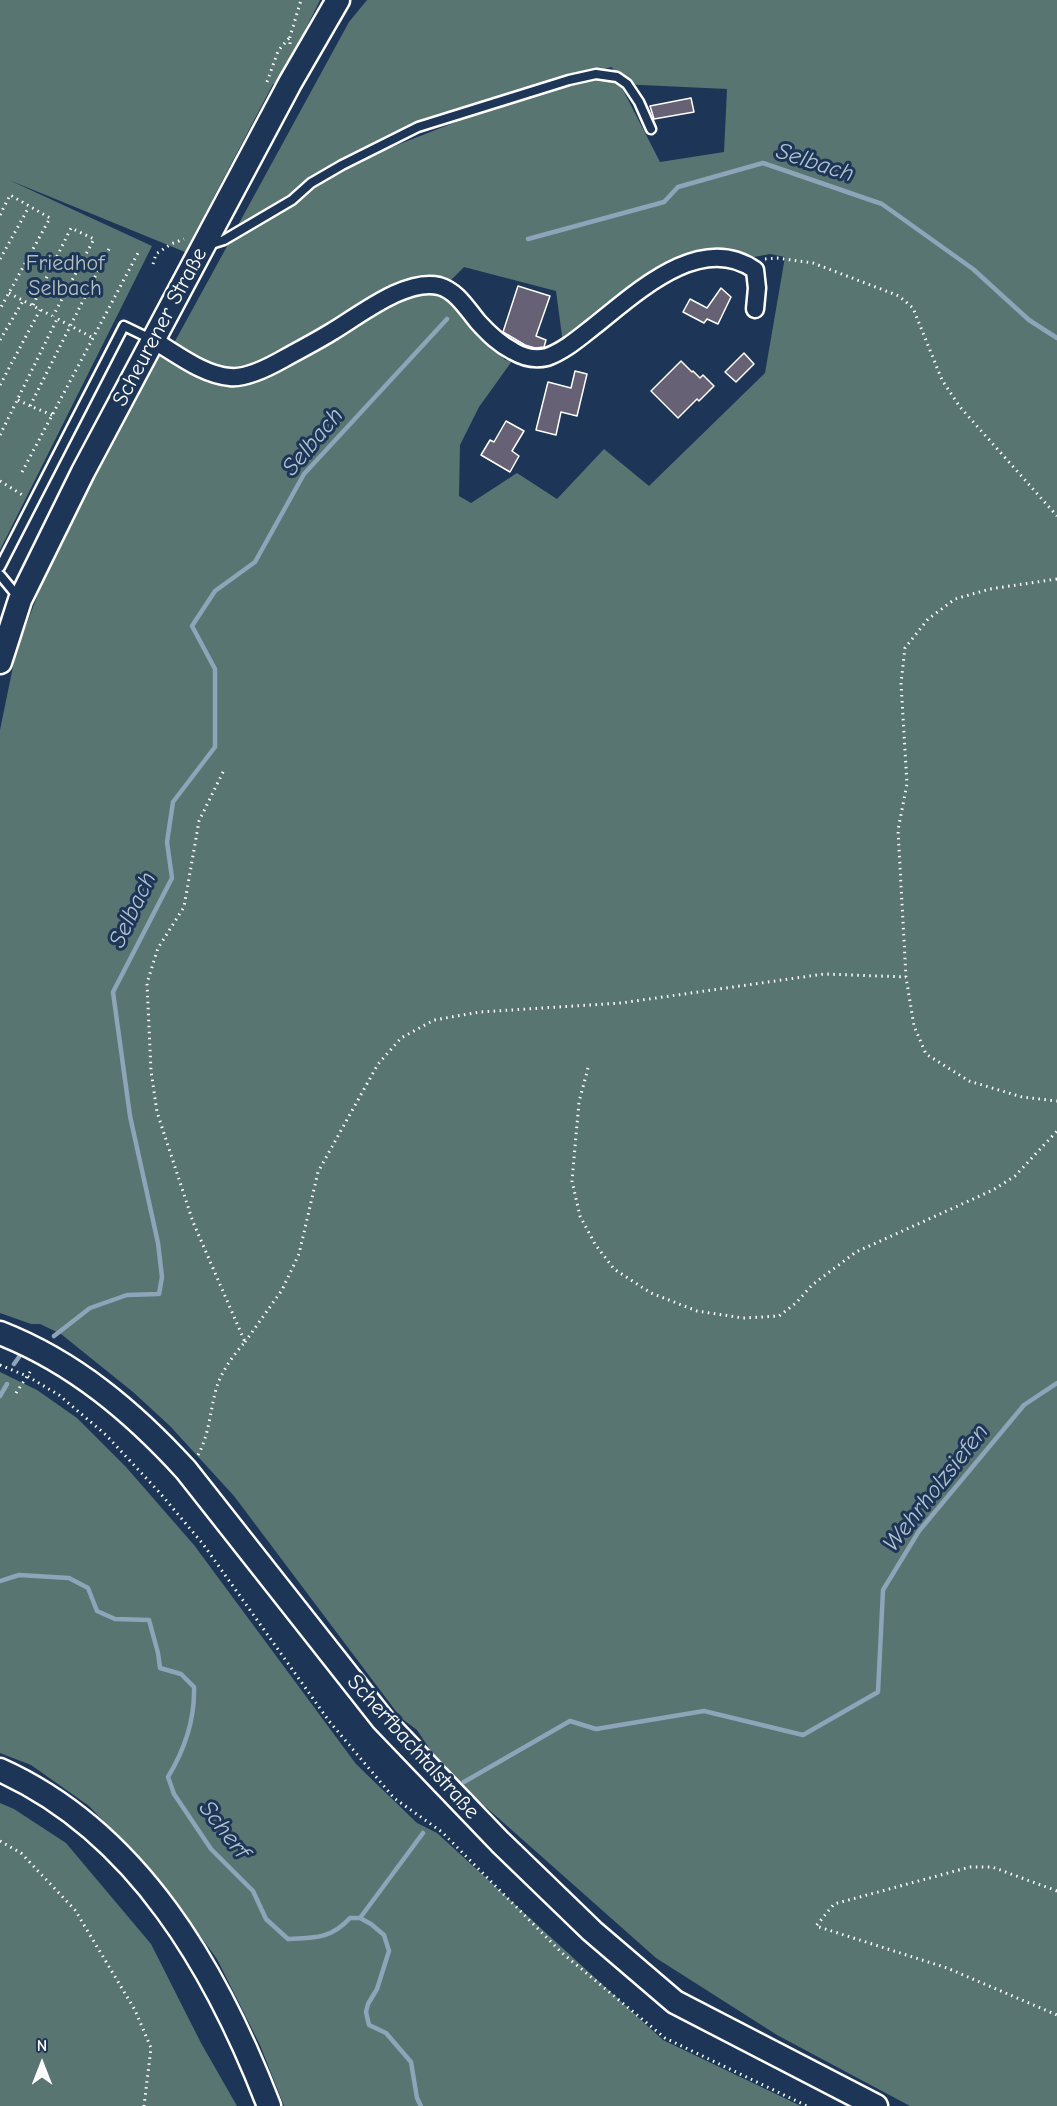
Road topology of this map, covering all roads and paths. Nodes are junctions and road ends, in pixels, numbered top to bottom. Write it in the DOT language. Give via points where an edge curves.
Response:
graph roads {
  1 [pos="338,0"];
  2 [pos="290,37"];
  3 [pos="267,82"];
  4 [pos="651,129"];
  5 [pos="29,207"];
  6 [pos="0,215"];
  7 [pos="196,239"];
  8 [pos="110,247"];
  9 [pos="138,253"];
  10 [pos="0,259"];
  11 [pos="741,261"];
  12 [pos="153,264"];
  13 [pos="9,293"];
  14 [pos="24,300"];
  15 [pos="33,305"];
  16 [pos="0,309"];
  17 [pos="41,309"];
  18 [pos="755,309"];
  19 [pos="53,316"];
  20 [pos="57,319"];
  21 [pos="71,326"];
  22 [pos="93,338"];
  23 [pos="0,340"];
  24 [pos="153,340"];
  25 [pos="2,376"];
  26 [pos="0,385"];
  27 [pos="18,400"];
  28 [pos="30,406"];
  29 [pos="52,415"];
  30 [pos="0,435"];
  31 [pos="22,472"];
  32 [pos="0,481"];
  33 [pos="34,502"];
  34 [pos="1057,516"];
  35 [pos="0,567"];
  36 [pos="0,575"];
  37 [pos="1057,579"];
  38 [pos="20,600"];
  39 [pos="0,662"];
  40 [pos="224,770"];
  41 [pos="906,977"];
  42 [pos="588,1068"];
  43 [pos="1057,1101"];
  44 [pos="1057,1131"];
  45 [pos="0,1333"];
  46 [pos="245,1342"];
  47 [pos="42,1352"];
  48 [pos="16,1393"];
  49 [pos="186,1470"];
  50 [pos="0,1770"];
  51 [pos="0,1841"];
  52 [pos="1057,1891"];
  53 [pos="1057,2014"];
  54 [pos="144,2106"];
  55 [pos="268,2106"];
  56 [pos="876,2106"];
  1 -- 7 [label="main road, Scheurener Straße"];
  2 -- 3 [label="path" via="278,51"];
  4 -- 7 [label="lane" via="639,102 617,77 596,74 569,80 418,127 311,183 292,200 224,240"];
  5 -- 6 [label="path" via="10,195"];
  5 -- 10 [label="path"];
  5 -- 13 [label="path" via="50,218"];
  7 -- 12 [label="path" via="171,244 156,254"];
  7 -- 24 [label="main road, Scheurener Straße"];
  8 -- 21 [label="path"];
  9 -- 22 [label="path"];
  11 -- 18 [label="street" via="755,270"];
  11 -- 24 [label="street" via="712,258 674,268 570,345 546,357 525,358 500,344 458,297 439,286 415,286 393,295 264,369 232,378 210,373"];
  11 -- 34 [label="path" via="777,258 813,263 906,302 913,308 942,380 960,407"];
  13 -- 14 [label="path"];
  13 -- 16 [label="path"];
  14 -- 15 [label="path"];
  14 -- 23 [label="path"];
  15 -- 17 [label="path"];
  15 -- 19 [label="path" via="72,228 94,239"];
  17 -- 19 [label="path"];
  17 -- 25 [label="path"];
  19 -- 20 [label="path"];
  20 -- 21 [label="path"];
  20 -- 27 [label="path"];
  21 -- 22 [label="path"];
  21 -- 28 [label="path"];
  22 -- 29 [label="path"];
  24 -- 33 [label="lane" via="124,326"];
  24 -- 38 [label="main road, Scheurener Straße"];
  25 -- 26 [label="path"];
  27 -- 28 [label="path"];
  27 -- 30 [label="path"];
  28 -- 29 [label="path"];
  29 -- 31 [label="path"];
  32 -- 33 [label="path"];
  33 -- 35 [label="lane"];
  36 -- 38 [label="lane"];
  37 -- 41 [label="path" via="990,589 955,599 928,620 905,648 901,683 907,784 898,830"];
  38 -- 39 [label="main road, Scheurener Straße"];
  40 -- 46 [label="path" via="199,821 184,907 158,948 147,983 157,1112 194,1222"];
  41 -- 43 [label="path" via="914,1026 926,1054 969,1081 1022,1097"];
  41 -- 46 [label="path" via="824,974 621,1003 480,1012 434,1020 401,1038 378,1064 318,1172 298,1254 282,1290"];
  42 -- 44 [label="path" via="579,1102 572,1182 580,1216 595,1244 614,1269 651,1293 697,1311 743,1318 779,1316 856,1252 993,1190 1015,1176"];
  45 -- 47 [label="main road, Scherfbachtalstraße"];
  46 -- 49 [label="path" via="217,1384 205,1442"];
  47 -- 48 [label="path"];
  47 -- 49 [label="main road, Scherfbachtalstraße" via="112,1398"];
  49 -- 56 [label="main road, Scherfbachtalstraße" via="383,1720 592,1931 675,2002"];
  50 -- 55 [label="main road" via="81,1820 150,1888 189,1942 229,2013"];
  51 -- 54 [label="path" via="21,1853 75,1910 135,2010 152,2048"];
  52 -- 53 [label="path" via="993,1867 970,1867 834,1904 816,1926 947,1968"];
}
